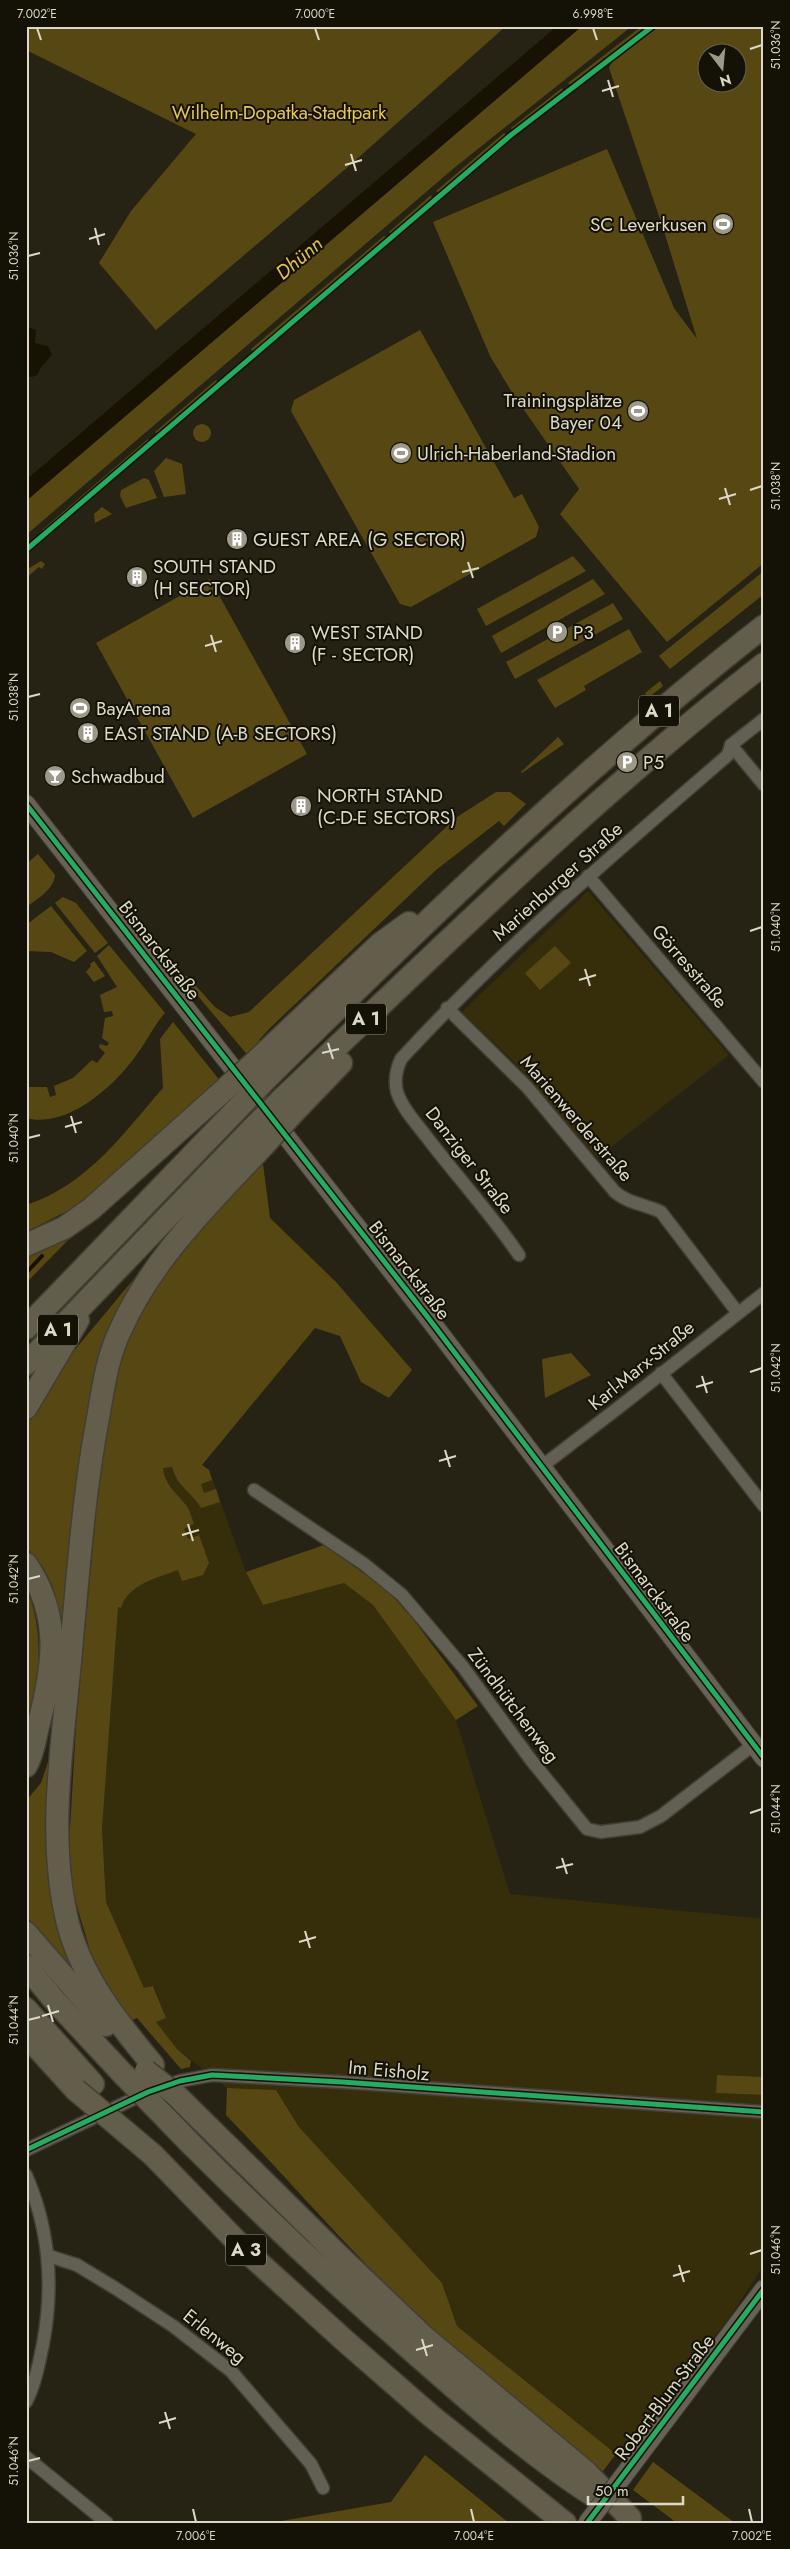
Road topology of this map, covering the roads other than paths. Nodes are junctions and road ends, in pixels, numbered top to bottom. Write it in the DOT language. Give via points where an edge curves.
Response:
graph roads {
  1 [pos="764,626"];
  2 [pos="764,664"];
  3 [pos="764,719"];
  4 [pos="731,745"];
  5 [pos="764,785"];
  6 [pos="26,804"];
  7 [pos="588,876"];
  8 [pos="447,1008"];
  9 [pos="259,1072"];
  10 [pos="764,1082"];
  11 [pos="396,1086"];
  12 [pos="258,1137"];
  13 [pos="133,1216"];
  14 [pos="26,1245"];
  15 [pos="519,1255"];
  16 [pos="764,1293"];
  17 [pos="87,1298"];
  18 [pos="26,1309"];
  19 [pos="738,1312"];
  20 [pos="26,1328"];
  21 [pos="26,1364"];
  22 [pos="660,1374"];
  23 [pos="26,1408"];
  24 [pos="541,1467"];
  25 [pos="254,1490"];
  26 [pos="764,1506"];
  27 [pos="26,1564"];
  28 [pos="759,1751"];
  29 [pos="26,1766"];
  30 [pos="26,1933"];
  31 [pos="26,1966"];
  32 [pos="26,2009"];
  33 [pos="26,2035"];
  34 [pos="26,2046"];
  35 [pos="150,2068"];
  36 [pos="85,2087"];
  37 [pos="764,2112"];
  38 [pos="26,2150"];
  39 [pos="26,2175"];
  40 [pos="49,2256"];
  41 [pos="764,2289"];
  42 [pos="26,2402"];
  43 [pos="26,2457"];
  44 [pos="323,2488"];
  45 [pos="633,2520"];
  46 [pos="107,2523"];
  47 [pos="565,2523"];
  48 [pos="587,2523"];
  1 -- 9 [label="highway, A 1" via="676,696 484,867 380,944"];
  2 -- 12 [label="highway, A 1, bridge" via="702,714 451,939"];
  3 -- 4 [label="street, Marienburger Straße"];
  4 -- 5 [label="street"];
  4 -- 7 [label="street, Marienburger Straße" via="728,754"];
  6 -- 24 [label="main road, Bismarckstraße" via="420,1307"];
  7 -- 8 [label="street, Marienburger Straße"];
  7 -- 10 [label="street, Görresstraße"];
  8 -- 11 [label="street, Marienburger Straße" via="401,1059 395,1077"];
  8 -- 19 [label="street, Marienwerderstraße" via="527,1087 615,1192 626,1201 661,1212"];
  9 -- 13 [label="highway, A 1, bridge" via="237,1109"];
  9 -- 14 [label="highway, bridge" via="223,1091 91,1209 64,1228"];
  11 -- 15 [label="street, Danziger Straße" via="403,1105"];
  12 -- 17 [label="highway, A 1"];
  12 -- 35 [label="highway" via="166,1252 119,1331 105,1375 91,1455 57,1798 58,1872 68,1925 80,1958 101,1997"];
  13 -- 18 [label="highway" via="84,1250"];
  13 -- 20 [label="highway, A 1"];
  16 -- 19 [label="street, Karl-Marx-Straße"];
  17 -- 21 [label="highway, A 1"];
  17 -- 23 [label="highway" via="73,1331"];
  19 -- 22 [label="street, Karl-Marx-Straße"];
  22 -- 24 [label="street, Karl-Marx-Straße"];
  22 -- 26 [label="street"];
  24 -- 28 [label="main road, Bismarckstraße"];
  25 -- 28 [label="street, Zündhütchenweg" via="364,1564 402,1595 463,1667 531,1760 587,1829 601,1832 640,1827"];
  27 -- 29 [label="highway" via="44,1593 51,1631 48,1690"];
  30 -- 35 [label="highway"];
  31 -- 45 [label="highway, A 3, bridge" via="55,2001 192,2145 350,2297 568,2480"];
  32 -- 36 [label="highway"];
  33 -- 36 [label="highway"];
  34 -- 36 [label="highway"];
  35 -- 45 [label="highway, bridge" via="424,2337 586,2472"];
  36 -- 47 [label="highway, A 3, bridge" via="246,2251 430,2415"];
  37 -- 38 [label="street, Im Eisholz" via="212,2075 148,2092"];
  39 -- 40 [label="street" via="45,2228"];
  40 -- 42 [label="street" via="47,2323"];
  40 -- 44 [label="street, Erlenweg" via="77,2265 115,2288 174,2326 228,2368 311,2464"];
  41 -- 48 [label="main road, Robert-Blum-Straße, bridge"];
  43 -- 46 [label="street"];
}
